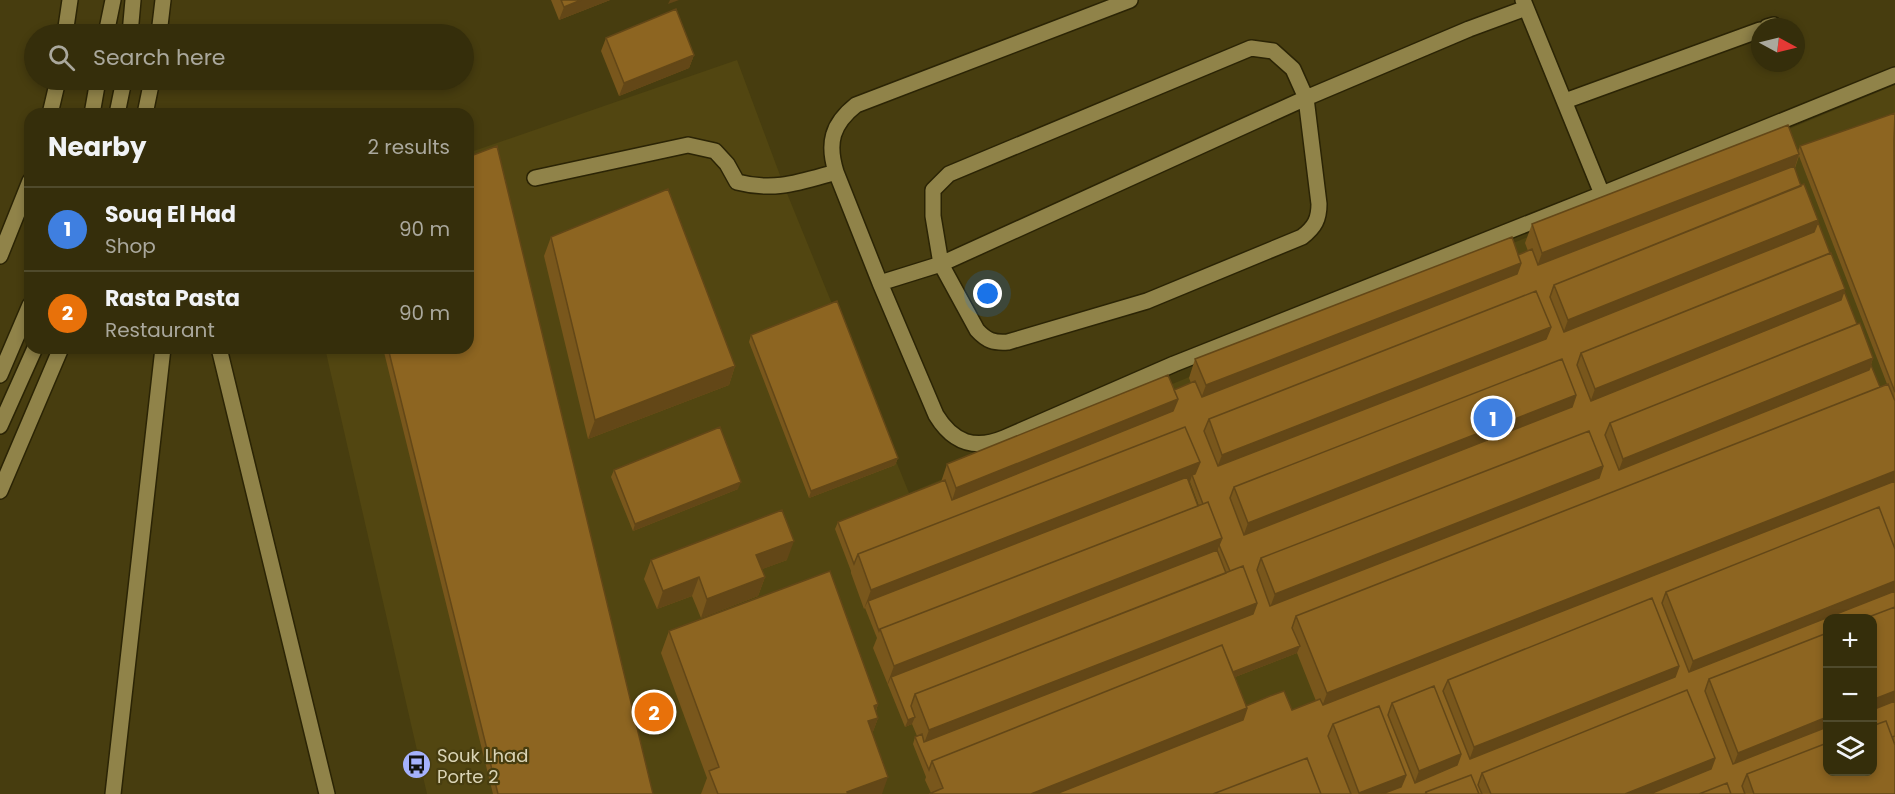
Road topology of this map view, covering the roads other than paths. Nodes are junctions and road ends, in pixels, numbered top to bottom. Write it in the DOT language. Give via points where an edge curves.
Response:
graph roads {
  1 [pos="70,0"];
  2 [pos="113,0"];
  3 [pos="133,0"];
  4 [pos="163,0"];
  5 [pos="1130,0"];
  6 [pos="1525,4"];
  7 [pos="66,24"];
  8 [pos="108,24"];
  9 [pos="131,24"];
  10 [pos="160,24"];
  11 [pos="1751,33"];
  12 [pos="1895,75"];
  13 [pos="56,90"];
  14 [pos="96,90"];
  15 [pos="122,90"];
  16 [pos="150,90"];
  17 [pos="1306,98"];
  18 [pos="1566,100"];
  19 [pos="51,108"];
  20 [pos="93,108"];
  21 [pos="118,108"];
  22 [pos="146,108"];
  23 [pos="836,172"];
  24 [pos="535,178"];
  25 [pos="1602,194"];
  26 [pos="24,196"];
  27 [pos="0,256"];
  28 [pos="941,264"];
  29 [pos="880,283"];
  30 [pos="24,319"];
  31 [pos="32,354"];
  32 [pos="58,354"];
  33 [pos="162,354"];
  34 [pos="220,354"];
  35 [pos="0,375"];
  36 [pos="0,426"];
  37 [pos="0,491"];
  38 [pos="113,794"];
  39 [pos="327,794"];
  1 -- 7 [label="street"];
  2 -- 8 [label="street"];
  3 -- 9 [label="street"];
  4 -- 10 [label="street"];
  5 -- 23 [label="street" via="856,105 836,128 832,157"];
  6 -- 17 [label="street"];
  6 -- 18 [label="street"];
  11 -- 18 [label="street"];
  12 -- 25 [label="street"];
  13 -- 19 [label="street"];
  14 -- 20 [label="street"];
  15 -- 21 [label="street"];
  16 -- 22 [label="street"];
  17 -- 28 [label="street"];
  17 -- 28 [label="street" via="1293,69 1273,51 1251,48 949,174 933,190"];
  17 -- 28 [label="street" via="1319,217 1302,237 1147,301 995,343 977,330"];
  18 -- 25 [label="street"];
  23 -- 24 [label="street" via="784,186 754,186 737,182 715,151 688,145"];
  23 -- 29 [label="street"];
  25 -- 29 [label="street" via="982,444 960,439 942,425"];
  26 -- 27 [label="street"];
  28 -- 29 [label="street"];
  30 -- 35 [label="street"];
  31 -- 36 [label="street"];
  32 -- 37 [label="street"];
  33 -- 38 [label="street"];
  34 -- 39 [label="street"];
}
